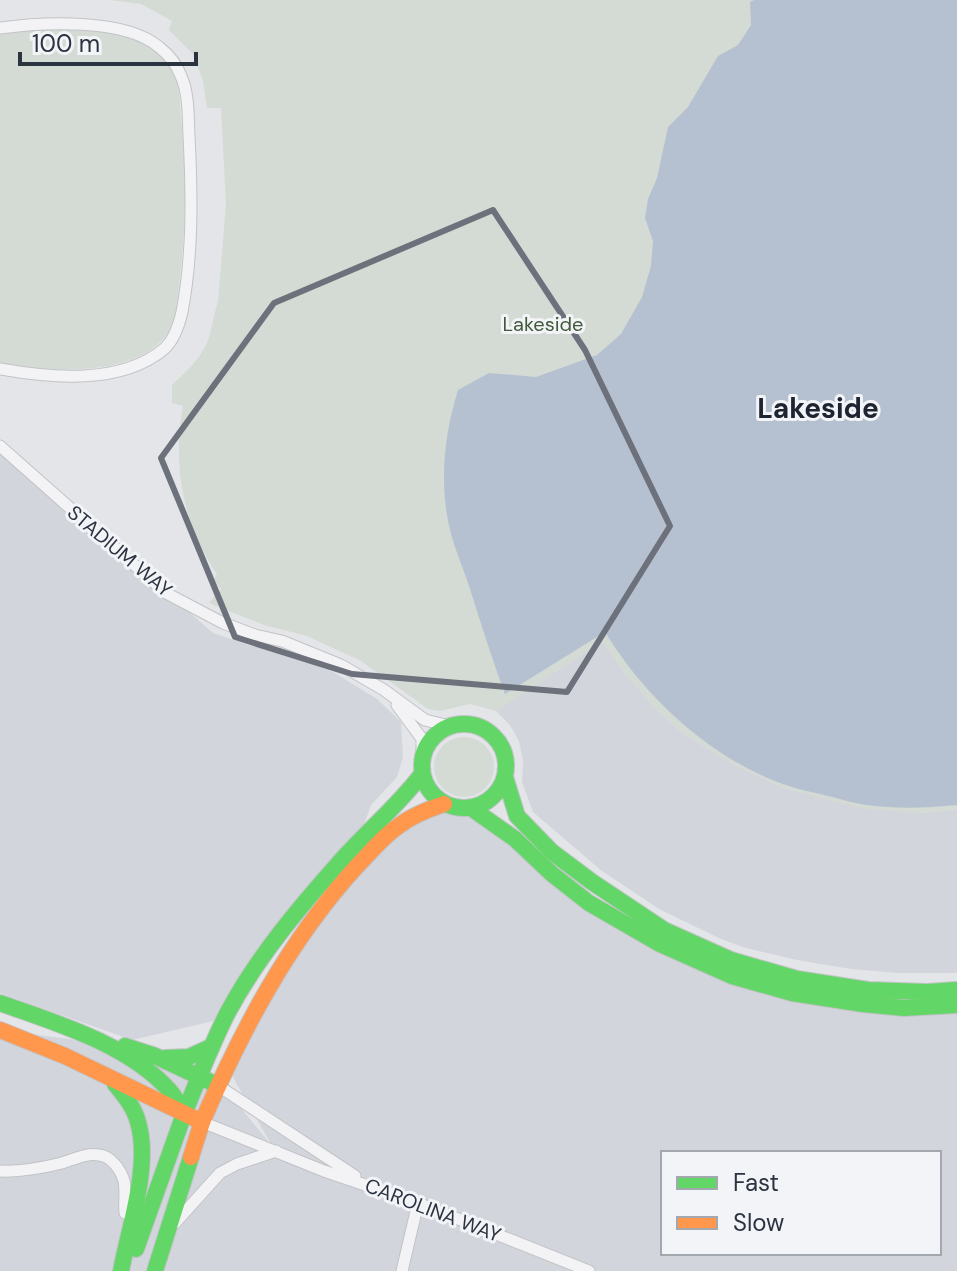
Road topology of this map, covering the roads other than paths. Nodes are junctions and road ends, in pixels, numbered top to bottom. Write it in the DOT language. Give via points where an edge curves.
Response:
graph roads {
  1 [pos="0,28"];
  2 [pos="0,369"];
  3 [pos="0,446"];
  4 [pos="384,690"];
  5 [pos="450,726"];
  6 [pos="422,767"];
  7 [pos="505,777"];
  8 [pos="444,804"];
  9 [pos="471,808"];
  10 [pos="957,990"];
  11 [pos="0,1003"];
  12 [pos="957,1005"];
  13 [pos="0,1030"];
  14 [pos="82,1034"];
  15 [pos="211,1047"];
  16 [pos="153,1055"];
  17 [pos="199,1075"];
  18 [pos="111,1080"];
  19 [pos="217,1085"];
  20 [pos="184,1114"];
  21 [pos="202,1122"];
  22 [pos="276,1151"];
  23 [pos="193,1152"];
  24 [pos="0,1171"];
  25 [pos="369,1185"];
  26 [pos="418,1203"];
  27 [pos="169,1229"];
  28 [pos="125,1243"];
  29 [pos="121,1271"];
  30 [pos="128,1271"];
  31 [pos="155,1271"];
  32 [pos="402,1271"];
  33 [pos="589,1271"];
  1 -- 2 [label="street" via="98,26 144,36 161,48 186,91 191,221 182,313 167,347 139,365 115,372 74,376"];
  3 -- 4 [label="street, STADIUM WAY" via="166,593 223,623 308,650"];
  4 -- 5 [label="street, STADIUM WAY" via="425,720"];
  4 -- 6 [label="street, STADIUM WAY" via="422,739"];
  5 -- 6 [label="main road" via="427,746"];
  5 -- 7 [label="main road" via="474,725 493,736 506,758"];
  6 -- 8 [label="main road" via="430,791"];
  6 -- 15 [label="main road" via="408,794 359,839 277,938"];
  7 -- 9 [label="main road" via="487,802"];
  7 -- 10 [label="main road" via="517,816 552,852 664,930 731,960 797,979 868,990"];
  8 -- 9 [label="main road"];
  8 -- 19 [label="main road" via="396,827 349,874 289,953"];
  9 -- 12 [label="main road" via="589,903 660,944 732,976 792,993 863,1004"];
  11 -- 14 [label="main road"];
  13 -- 18 [label="main road"];
  14 -- 16 [label="main road"];
  14 -- 20 [label="main road" via="146,1069 170,1091"];
  15 -- 16 [label="main road" via="191,1058"];
  15 -- 17 [label="main road"];
  16 -- 17 [label="main road"];
  17 -- 19 [label="main road"];
  17 -- 20 [label="main road"];
  18 -- 20 [label="main road"];
  18 -- 28 [label="main road" via="140,1125 140,1175"];
  19 -- 21 [label="main road"];
  19 -- 25 [label="street"];
  20 -- 21 [label="main road"];
  20 -- 23 [label="main road"];
  20 -- 30 [label="main road"];
  21 -- 22 [label="street, CAROLINA WAY"];
  21 -- 23 [label="main road"];
  22 -- 25 [label="street, CAROLINA WAY"];
  22 -- 27 [label="street" via="220,1173"];
  23 -- 27 [label="main road"];
  24 -- 28 [label="street" via="19,1172 85,1155 109,1158 124,1180"];
  25 -- 26 [label="street, CAROLINA WAY"];
  26 -- 32 [label="street"];
  26 -- 33 [label="street, CAROLINA WAY"];
  27 -- 31 [label="main road"];
  28 -- 29 [label="main road"];
}
